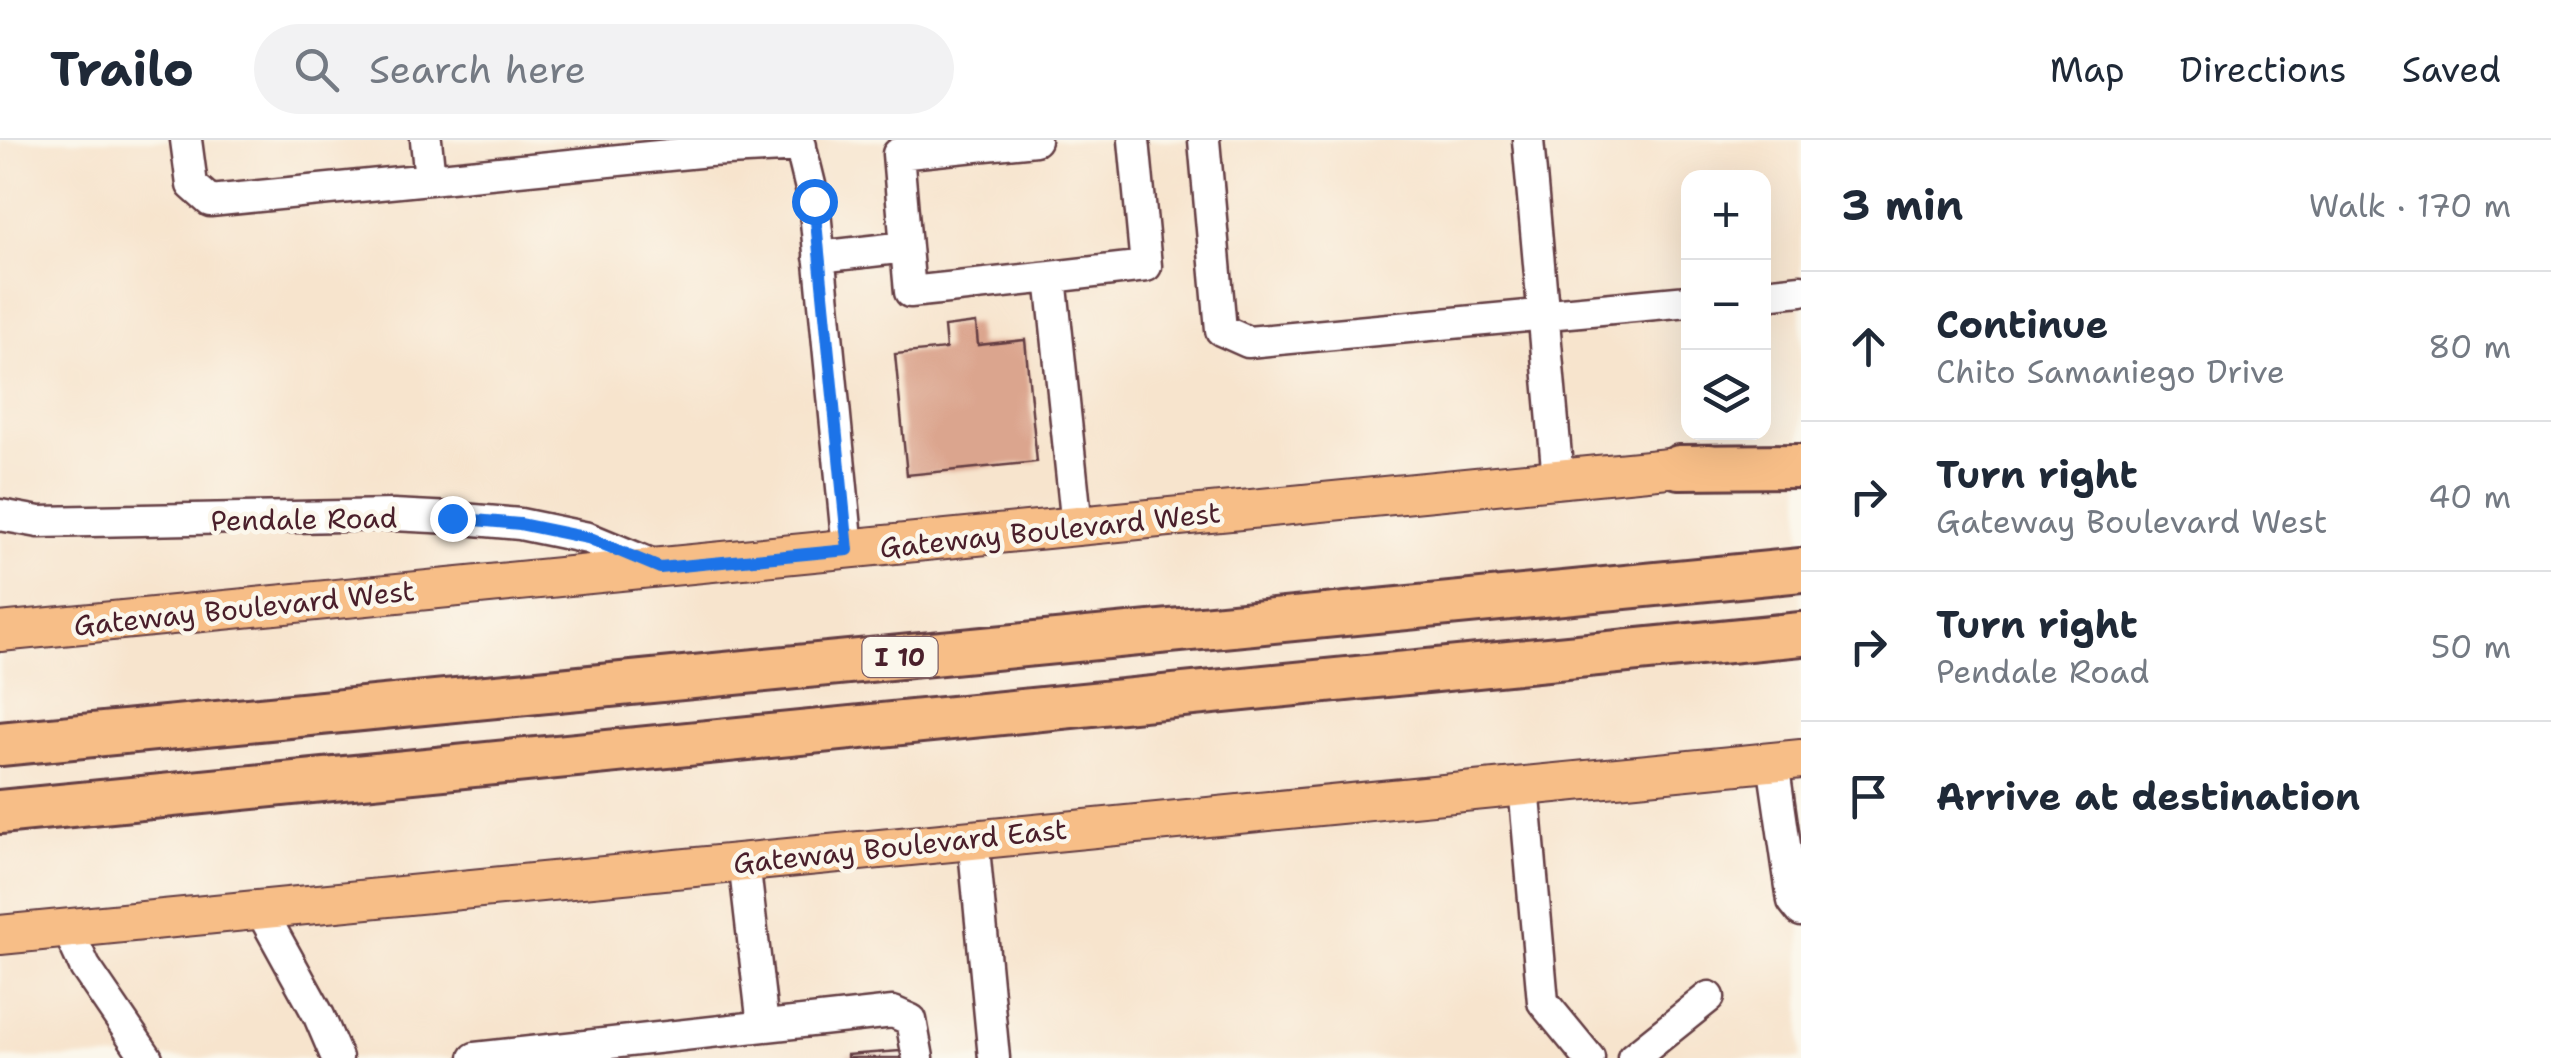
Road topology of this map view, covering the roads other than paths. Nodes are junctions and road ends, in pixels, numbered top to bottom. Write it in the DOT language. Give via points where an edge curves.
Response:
graph roads {
  1 [pos="186,140"];
  2 [pos="426,140"];
  3 [pos="1034,140"];
  4 [pos="1134,140"];
  5 [pos="1204,140"];
  6 [pos="1528,140"];
  7 [pos="800,143"];
  8 [pos="708,146"];
  9 [pos="430,179"];
  10 [pos="906,247"];
  11 [pos="819,257"];
  12 [pos="1052,277"];
  13 [pos="1801,290"];
  14 [pos="1771,293"];
  15 [pos="1681,302"];
  16 [pos="1544,315"];
  17 [pos="1801,455"];
  18 [pos="1801,466"];
  19 [pos="1679,467"];
  20 [pos="1558,479"];
  21 [pos="0,515"];
  22 [pos="1077,527"];
  23 [pos="848,550"];
  24 [pos="660,568"];
  25 [pos="1801,570"];
  26 [pos="0,632"];
  27 [pos="1801,634"];
  28 [pos="1671,647"];
  29 [pos="1801,649"];
  30 [pos="0,744"];
  31 [pos="1787,761"];
  32 [pos="1524,786"];
  33 [pos="0,812"];
  34 [pos="973,838"];
  35 [pos="744,861"];
  36 [pos="260,909"];
  37 [pos="1801,911"];
  38 [pos="67,928"];
  39 [pos="0,935"];
  40 [pos="1710,997"];
  41 [pos="764,1026"];
  42 [pos="147,1058"];
  43 [pos="337,1058"];
  44 [pos="475,1058"];
  45 [pos="918,1058"];
  46 [pos="994,1058"];
  47 [pos="1589,1058"];
  48 [pos="1633,1058"];
  1 -- 9 [label="street" via="192,185 210,201"];
  2 -- 9 [label="street"];
  3 -- 10 [label="street" via="898,154"];
  4 -- 12 [label="street" via="1146,266"];
  5 -- 16 [label="street" via="1220,330 1248,342"];
  6 -- 16 [label="street"];
  7 -- 8 [label="street"];
  7 -- 11 [label="street"];
  8 -- 9 [label="street"];
  10 -- 11 [label="street"];
  10 -- 12 [label="street" via="910,292"];
  11 -- 23 [label="street"];
  12 -- 22 [label="street"];
  13 -- 14 [label="street"];
  15 -- 16 [label="street"];
  16 -- 20 [label="street"];
  17 -- 19 [label="main road, Gateway Boulevard West"];
  18 -- 19 [label="highway"];
  19 -- 20 [label="main road, Gateway Boulevard West"];
  20 -- 22 [label="main road, Gateway Boulevard West"];
  21 -- 24 [label="street, Pendale Road" via="39,522 452,518 588,538"];
  22 -- 23 [label="main road, Gateway Boulevard West"];
  23 -- 24 [label="main road, Gateway Boulevard West"];
  24 -- 26 [label="main road, Gateway Boulevard West"];
  25 -- 30 [label="highway, I 10"];
  27 -- 28 [label="highway"];
  28 -- 29 [label="highway"];
  28 -- 33 [label="highway"];
  31 -- 32 [label="main road, Gateway Boulevard East"];
  31 -- 37 [label="street" via="1793,901"];
  32 -- 34 [label="main road, Gateway Boulevard East"];
  32 -- 47 [label="street" via="1543,1002"];
  34 -- 35 [label="main road, Gateway Boulevard East"];
  34 -- 46 [label="street"];
  35 -- 36 [label="main road, Gateway Boulevard East"];
  35 -- 41 [label="street"];
  36 -- 38 [label="main road, Gateway Boulevard East"];
  36 -- 43 [label="street"];
  38 -- 39 [label="main road, Gateway Boulevard East"];
  38 -- 42 [label="street" via="85,967"];
  40 -- 48 [label="street"];
  41 -- 44 [label="street"];
  41 -- 45 [label="street" via="893,1012 911,1020"];
}
